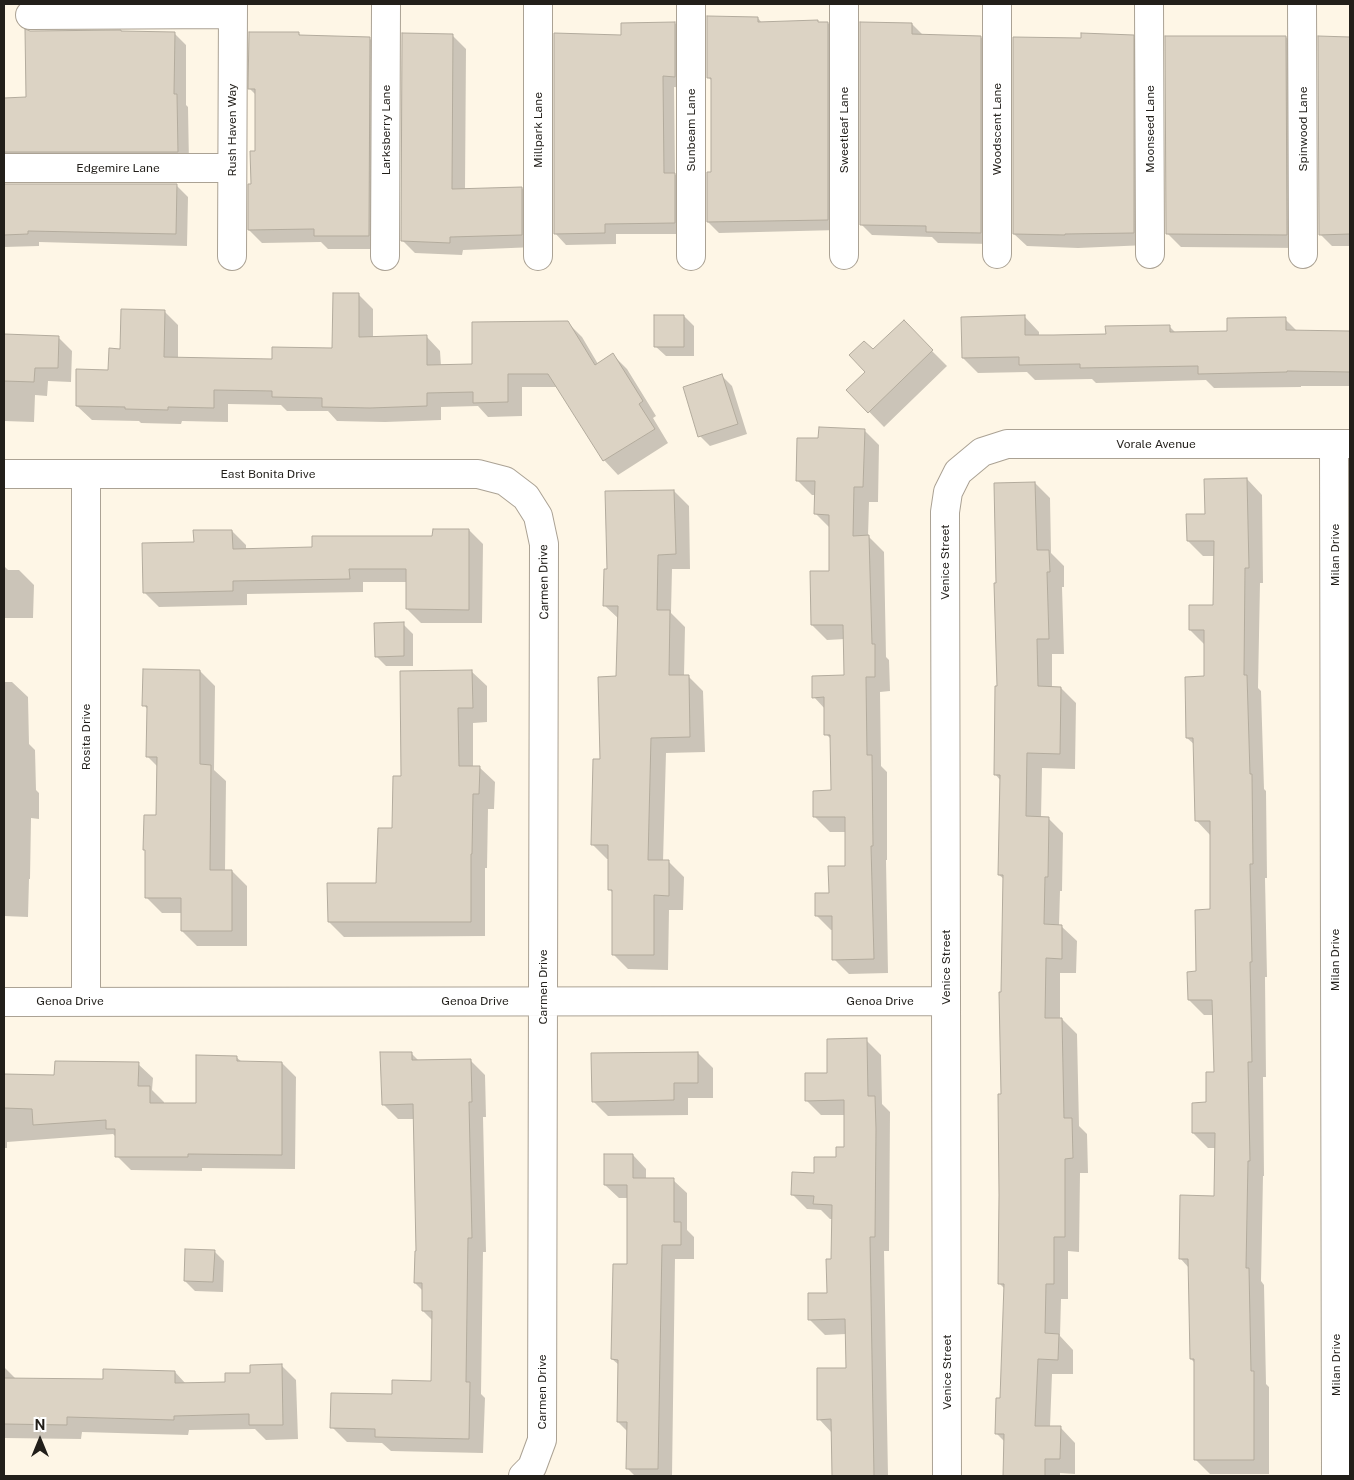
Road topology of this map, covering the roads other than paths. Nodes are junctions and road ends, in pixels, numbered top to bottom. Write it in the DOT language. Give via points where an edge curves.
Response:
graph roads {
  1 [pos="386,4"];
  2 [pos="538,4"];
  3 [pos="691,4"];
  4 [pos="844,4"];
  5 [pos="997,4"];
  6 [pos="1149,4"];
  7 [pos="1302,4"];
  8 [pos="233,9"];
  9 [pos="30,15"];
  10 [pos="4,168"];
  11 [pos="232,168"];
  12 [pos="997,254"];
  13 [pos="1150,254"];
  14 [pos="1303,254"];
  15 [pos="844,255"];
  16 [pos="232,256"];
  17 [pos="385,256"];
  18 [pos="538,256"];
  19 [pos="691,256"];
  20 [pos="1342,444"];
  21 [pos="967,465"];
  22 [pos="4,474"];
  23 [pos="86,474"];
  24 [pos="526,497"];
  25 [pos="86,1001"];
  26 [pos="544,1001"];
  27 [pos="946,1001"];
  28 [pos="4,1002"];
  29 [pos="523,1476"];
  30 [pos="947,1476"];
  31 [pos="1336,1476"];
  1 -- 17 [label="street, Larksberry Lane"];
  2 -- 18 [label="street, Millpark Lane"];
  3 -- 19 [label="street, Sunbeam Lane"];
  4 -- 15 [label="street, Sweetleaf Lane"];
  5 -- 12 [label="street, Woodscent Lane"];
  6 -- 13 [label="street, Moonseed Lane"];
  7 -- 14 [label="street, Spinwood Lane"];
  8 -- 9 [label="street"];
  8 -- 11 [label="street, Rush Haven Way"];
  10 -- 11 [label="street, Edgemire Lane"];
  11 -- 16 [label="street, Rush Haven Way"];
  20 -- 21 [label="street, Vorale Avenue" via="1007,444 982,452"];
  20 -- 31 [label="street, Milan Drive"];
  21 -- 27 [label="street, Venice Street" via="958,472 948,492 945,512"];
  22 -- 23 [label="street, East Bonita Drive"];
  23 -- 24 [label="street, East Bonita Drive" via="478,474 505,480"];
  23 -- 25 [label="street, Rosita Drive"];
  24 -- 26 [label="street, Carmen Drive" via="538,516 544,544"];
  25 -- 26 [label="street, Genoa Drive"];
  25 -- 28 [label="street, Genoa Drive"];
  26 -- 27 [label="street, Genoa Drive"];
  26 -- 29 [label="street, Carmen Drive" via="542,1440 532,1467"];
  27 -- 30 [label="street, Venice Street"];
}
